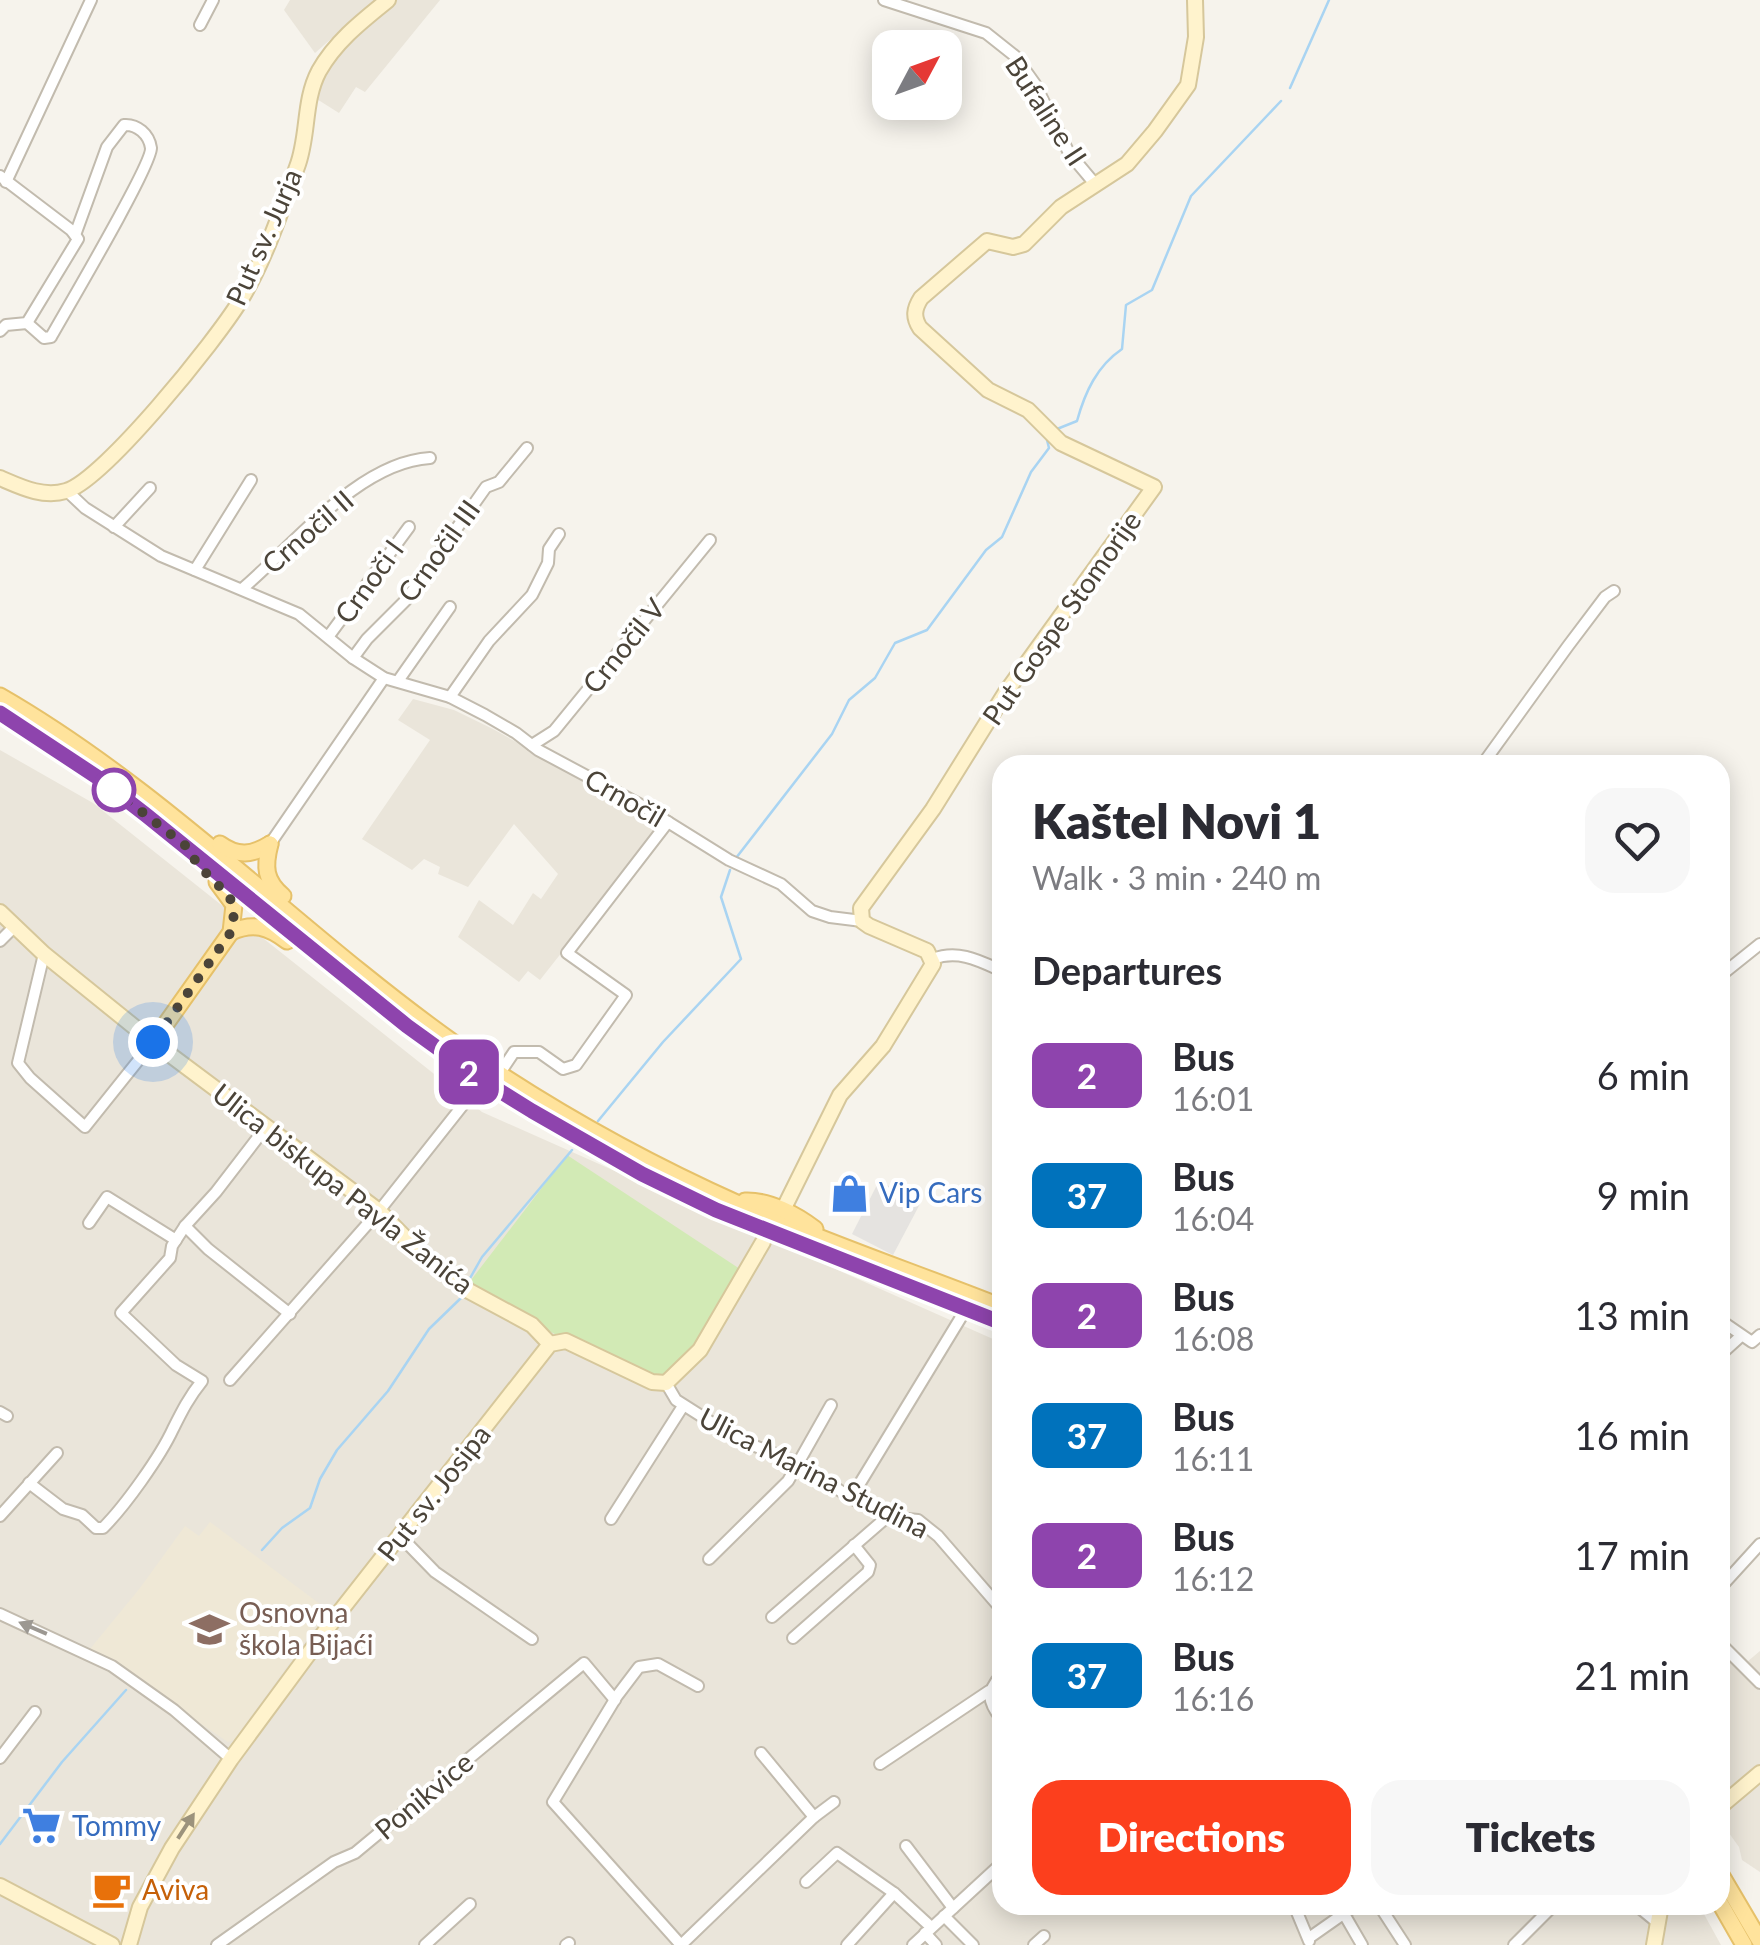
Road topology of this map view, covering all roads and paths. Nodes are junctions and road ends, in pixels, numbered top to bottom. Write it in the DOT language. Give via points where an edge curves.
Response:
graph roads {
  1 [pos="91,0"];
  2 [pos="213,0"];
  3 [pos="388,0"];
  4 [pos="884,0"];
  5 [pos="1195,0"];
  6 [pos="200,25"];
  7 [pos="3,179"];
  8 [pos="1095,184"];
  9 [pos="75,235"];
  10 [pos="27,323"];
  11 [pos="0,332"];
  12 [pos="527,448"];
  13 [pos="430,458"];
  14 [pos="0,478"];
  15 [pos="252,480"];
  16 [pos="150,488"];
  17 [pos="67,491"];
  18 [pos="114,526"];
  19 [pos="409,527"];
  20 [pos="559,534"];
  21 [pos="710,540"];
  22 [pos="195,570"];
  23 [pos="242,589"];
  24 [pos="1614,591"];
  25 [pos="450,608"];
  26 [pos="328,637"];
  27 [pos="353,658"];
  28 [pos="384,678"];
  29 [pos="398,681"];
  30 [pos="0,696"];
  31 [pos="450,697"];
  32 [pos="0,713"];
  33 [pos="532,745"];
  34 [pos="1489,755"];
  35 [pos="668,822"];
  36 [pos="188,829"];
  37 [pos="270,844"];
  38 [pos="191,850"];
  39 [pos="0,912"];
  40 [pos="299,920"];
  41 [pos="862,921"];
  42 [pos="14,926"];
  43 [pos="231,932"];
  44 [pos="0,941"];
  45 [pos="304,944"];
  46 [pos="1760,944"];
  47 [pos="44,954"];
  48 [pos="933,959"];
  49 [pos="992,966"];
  50 [pos="1730,968"];
  51 [pos="153,1042"];
  52 [pos="500,1073"];
  53 [pos="482,1080"];
  54 [pos="266,1128"];
  55 [pos="738,1204"];
  56 [pos="716,1210"];
  57 [pos="783,1210"];
  58 [pos="379,1211"];
  59 [pos="89,1223"];
  60 [pos="185,1226"];
  61 [pos="176,1240"];
  62 [pos="824,1240"];
  63 [pos="763,1242"];
  64 [pos="874,1274"];
  65 [pos="992,1303"];
  66 [pos="966,1309"];
  67 [pos="290,1314"];
  68 [pos="992,1319"];
  69 [pos="1730,1328"];
  70 [pos="1760,1335"];
  71 [pos="1741,1336"];
  72 [pos="550,1344"];
  73 [pos="1730,1346"];
  74 [pos="230,1380"];
  75 [pos="666,1384"];
  76 [pos="831,1405"];
  77 [pos="683,1406"];
  78 [pos="57,1453"];
  79 [pos="797,1462"];
  80 [pos="29,1483"];
  81 [pos="851,1498"];
  82 [pos="0,1516"];
  83 [pos="888,1517"];
  84 [pos="612,1520"];
  85 [pos="401,1537"];
  86 [pos="1760,1544"];
  87 [pos="854,1546"];
  88 [pos="709,1559"];
  89 [pos="1730,1577"];
  90 [pos="992,1598"];
  91 [pos="0,1614"];
  92 [pos="772,1617"];
  93 [pos="794,1638"];
  94 [pos="532,1640"];
  95 [pos="1730,1652"];
  96 [pos="1760,1683"];
  97 [pos="698,1686"];
  98 [pos="992,1687"];
  99 [pos="989,1691"];
  100 [pos="615,1700"];
  101 [pos="992,1705"];
  102 [pos="35,1712"];
  103 [pos="761,1753"];
  104 [pos="0,1758"];
  105 [pos="230,1759"];
  106 [pos="880,1764"];
  107 [pos="1760,1773"];
  108 [pos="1730,1798"];
  109 [pos="834,1802"];
  110 [pos="814,1818"];
  111 [pos="906,1846"];
  112 [pos="992,1872"];
  113 [pos="806,1882"];
  114 [pos="0,1887"];
  115 [pos="1730,1889"];
  116 [pos="894,1894"];
  117 [pos="470,1904"];
  118 [pos="949,1912"];
  119 [pos="1298,1915"];
  120 [pos="1343,1915"];
  121 [pos="1345,1915"];
  122 [pos="1386,1915"];
  123 [pos="1544,1915"];
  124 [pos="1648,1915"];
  125 [pos="1659,1915"];
  126 [pos="1726,1915"];
  127 [pos="1658,1924"];
  128 [pos="928,1930"];
  129 [pos="1044,1936"];
  130 [pos="1760,1940"];
  131 [pos="1309,1942"];
  132 [pos="112,1945"];
  133 [pos="129,1945"];
  134 [pos="217,1945"];
  135 [pos="425,1945"];
  136 [pos="681,1945"];
  137 [pos="847,1945"];
  138 [pos="913,1945"];
  139 [pos="936,1945"];
  140 [pos="973,1945"];
  141 [pos="1034,1945"];
  142 [pos="1362,1945"];
  143 [pos="1405,1945"];
  144 [pos="1514,1945"];
  145 [pos="1654,1945"];
  146 [pos="1744,1945"];
  1 -- 7 [label="street"];
  2 -- 6 [label="street"];
  3 -- 17 [label="street, Put sv. Jurja" via="320,69 300,161 240,300 115,454"];
  4 -- 8 [label="street, Bufaline II" via="986,33 1015,56 1069,153"];
  5 -- 8 [label="street, Put Gospe Stomorije" via="1188,85 1127,164"];
  7 -- 9 [label="street"];
  8 -- 41 [label="street, Put Gospe Stomorije" via="1060,207 1024,244 987,240 921,298 914,315 988,390 1028,410 1061,443 1154,487 868,894"];
  9 -- 10 [label="street" via="78,240"];
  9 -- 10 [label="street" via="107,147 124,124 133,124 151,147 148,159 51,337"];
  10 -- 11 [label="street"];
  12 -- 27 [label="street, Crnočil III" via="486,487 406,600"];
  13 -- 23 [label="street, Crnočil II" via="408,459 362,485"];
  14 -- 17 [label="street" via="35,492"];
  15 -- 22 [label="street"];
  16 -- 18 [label="street"];
  17 -- 18 [label="street, Crnoči l"];
  18 -- 22 [label="street, Crnoči l"];
  19 -- 26 [label="street, Crnoči l"];
  20 -- 31 [label="street" via="532,595"];
  21 -- 33 [label="street, Crnočil V" via="554,731"];
  22 -- 23 [label="street, Crnoči l"];
  23 -- 26 [label="street, Crnoči l" via="299,614"];
  24 -- 34 [label="street"];
  25 -- 29 [label="street"];
  26 -- 27 [label="street, Crnoči l"];
  27 -- 28 [label="street, Crnoči l"];
  28 -- 29 [label="street, Crnočil"];
  28 -- 37 [label="street"];
  29 -- 31 [label="street, Crnočil"];
  30 -- 36 [label="main road"];
  31 -- 33 [label="street, Crnočil"];
  32 -- 38 [label="main road"];
  33 -- 35 [label="street, Crnočil"];
  35 -- 41 [label="street, Crnočil" via="781,884 812,911"];
  35 -- 52 [label="street" via="567,953 626,995 576,1065 563,1069 539,1052 514,1052"];
  36 -- 37 [label="main road" via="231,852 248,854"];
  36 -- 40 [label="main road"];
  37 -- 40 [label="main road" via="270,885"];
  38 -- 43 [label="main road" via="234,904"];
  38 -- 45 [label="main road"];
  39 -- 42 [label="street, Ulica biskupa Pavla Žanića"];
  40 -- 52 [label="main road"];
  41 -- 48 [label="street"];
  42 -- 44 [label="street"];
  42 -- 47 [label="street, Ulica biskupa Pavla Žanića"];
  43 -- 45 [label="main road" via="257,926"];
  43 -- 51 [label="main road"];
  45 -- 53 [label="main road"];
  46 -- 50 [label="street"];
  47 -- 51 [label="street, Ulica biskupa Pavla Žanića"];
  47 -- 51 [label="street" via="18,1063 84,1127"];
  48 -- 49 [label="street" via="956,954"];
  48 -- 57 [label="street" via="883,1046 840,1095"];
  51 -- 54 [label="street, Ulica biskupa Pavla Žanića"];
  52 -- 55 [label="main road" via="576,1121"];
  53 -- 56 [label="main road"];
  53 -- 58 [label="street"];
  54 -- 58 [label="street, Ulica biskupa Pavla Žanića"];
  54 -- 60 [label="street"];
  55 -- 57 [label="main road" via="753,1200"];
  55 -- 62 [label="main road"];
  56 -- 63 [label="main road" via="730,1227"];
  56 -- 64 [label="main road"];
  57 -- 62 [label="main road"];
  58 -- 67 [label="street"];
  58 -- 72 [label="street, Ulica biskupa Pavla Žanića" via="421,1254 468,1290 532,1325"];
  59 -- 61 [label="street" via="107,1197"];
  60 -- 61 [label="street"];
  60 -- 67 [label="street"];
  61 -- 80 [label="street" via="170,1258 121,1312 202,1381 169,1436 104,1528"];
  62 -- 65 [label="main road"];
  63 -- 64 [label="main road" via="844,1272"];
  63 -- 75 [label="street" via="700,1350"];
  64 -- 66 [label="main road"];
  66 -- 68 [label="main road"];
  66 -- 81 [label="street"];
  67 -- 74 [label="street"];
  69 -- 71 [label="street"];
  70 -- 71 [label="street" via="1752,1342"];
  71 -- 73 [label="street"];
  72 -- 75 [label="street" via="566,1341"];
  72 -- 85 [label="street, Put sv. Josipa"];
  75 -- 77 [label="street, Ulica Marina Studina"];
  76 -- 79 [label="street"];
  77 -- 79 [label="street, Ulica Marina Studina" via="739,1440"];
  77 -- 84 [label="street"];
  78 -- 80 [label="street"];
  79 -- 81 [label="street, Ulica Marina Studina"];
  79 -- 88 [label="street" via="788,1481"];
  80 -- 82 [label="street"];
  81 -- 83 [label="street, Ulica Marina Studina"];
  83 -- 87 [label="street"];
  83 -- 90 [label="street, Ulica Marina Studina" via="918,1520"];
  85 -- 94 [label="street" via="435,1572"];
  85 -- 105 [label="street, Put sv. Josipa"];
  86 -- 89 [label="street"];
  87 -- 92 [label="street"];
  87 -- 93 [label="street" via="870,1565 868,1572"];
  105 -- 91 [label="street, one-way" via="128,1677"];
  95 -- 96 [label="street"];
  97 -- 100 [label="street" via="658,1664 639,1667"];
  98 -- 99 [label="street"];
  99 -- 101 [label="street"];
  99 -- 106 [label="street"];
  100 -- 134 [label="street, Ponikvice" via="584,1663 355,1853"];
  100 -- 136 [label="street" via="553,1802"];
  102 -- 104 [label="street"];
  103 -- 110 [label="street"];
  133 -- 105 [label="street, Put sv. Josipa, one-way" via="172,1848"];
  107 -- 108 [label="street"];
  109 -- 110 [label="street"];
  110 -- 136 [label="street"];
  111 -- 118 [label="street"];
  112 -- 118 [label="street"];
  113 -- 116 [label="street" via="837,1853"];
  114 -- 132 [label="street"];
  115 -- 130 [label="main road"];
  116 -- 128 [label="street"];
  116 -- 137 [label="street"];
  117 -- 135 [label="street"];
  118 -- 128 [label="street"];
  118 -- 140 [label="street"];
  119 -- 131 [label="street"];
  120 -- 131 [label="street"];
  121 -- 142 [label="street"];
  122 -- 143 [label="street"];
  123 -- 144 [label="street"];
  124 -- 127 [label="street"];
  125 -- 127 [label="street"];
  126 -- 146 [label="main road"];
  127 -- 145 [label="street"];
  128 -- 138 [label="street"];
  128 -- 139 [label="street"];
  129 -- 141 [label="street"];
}
